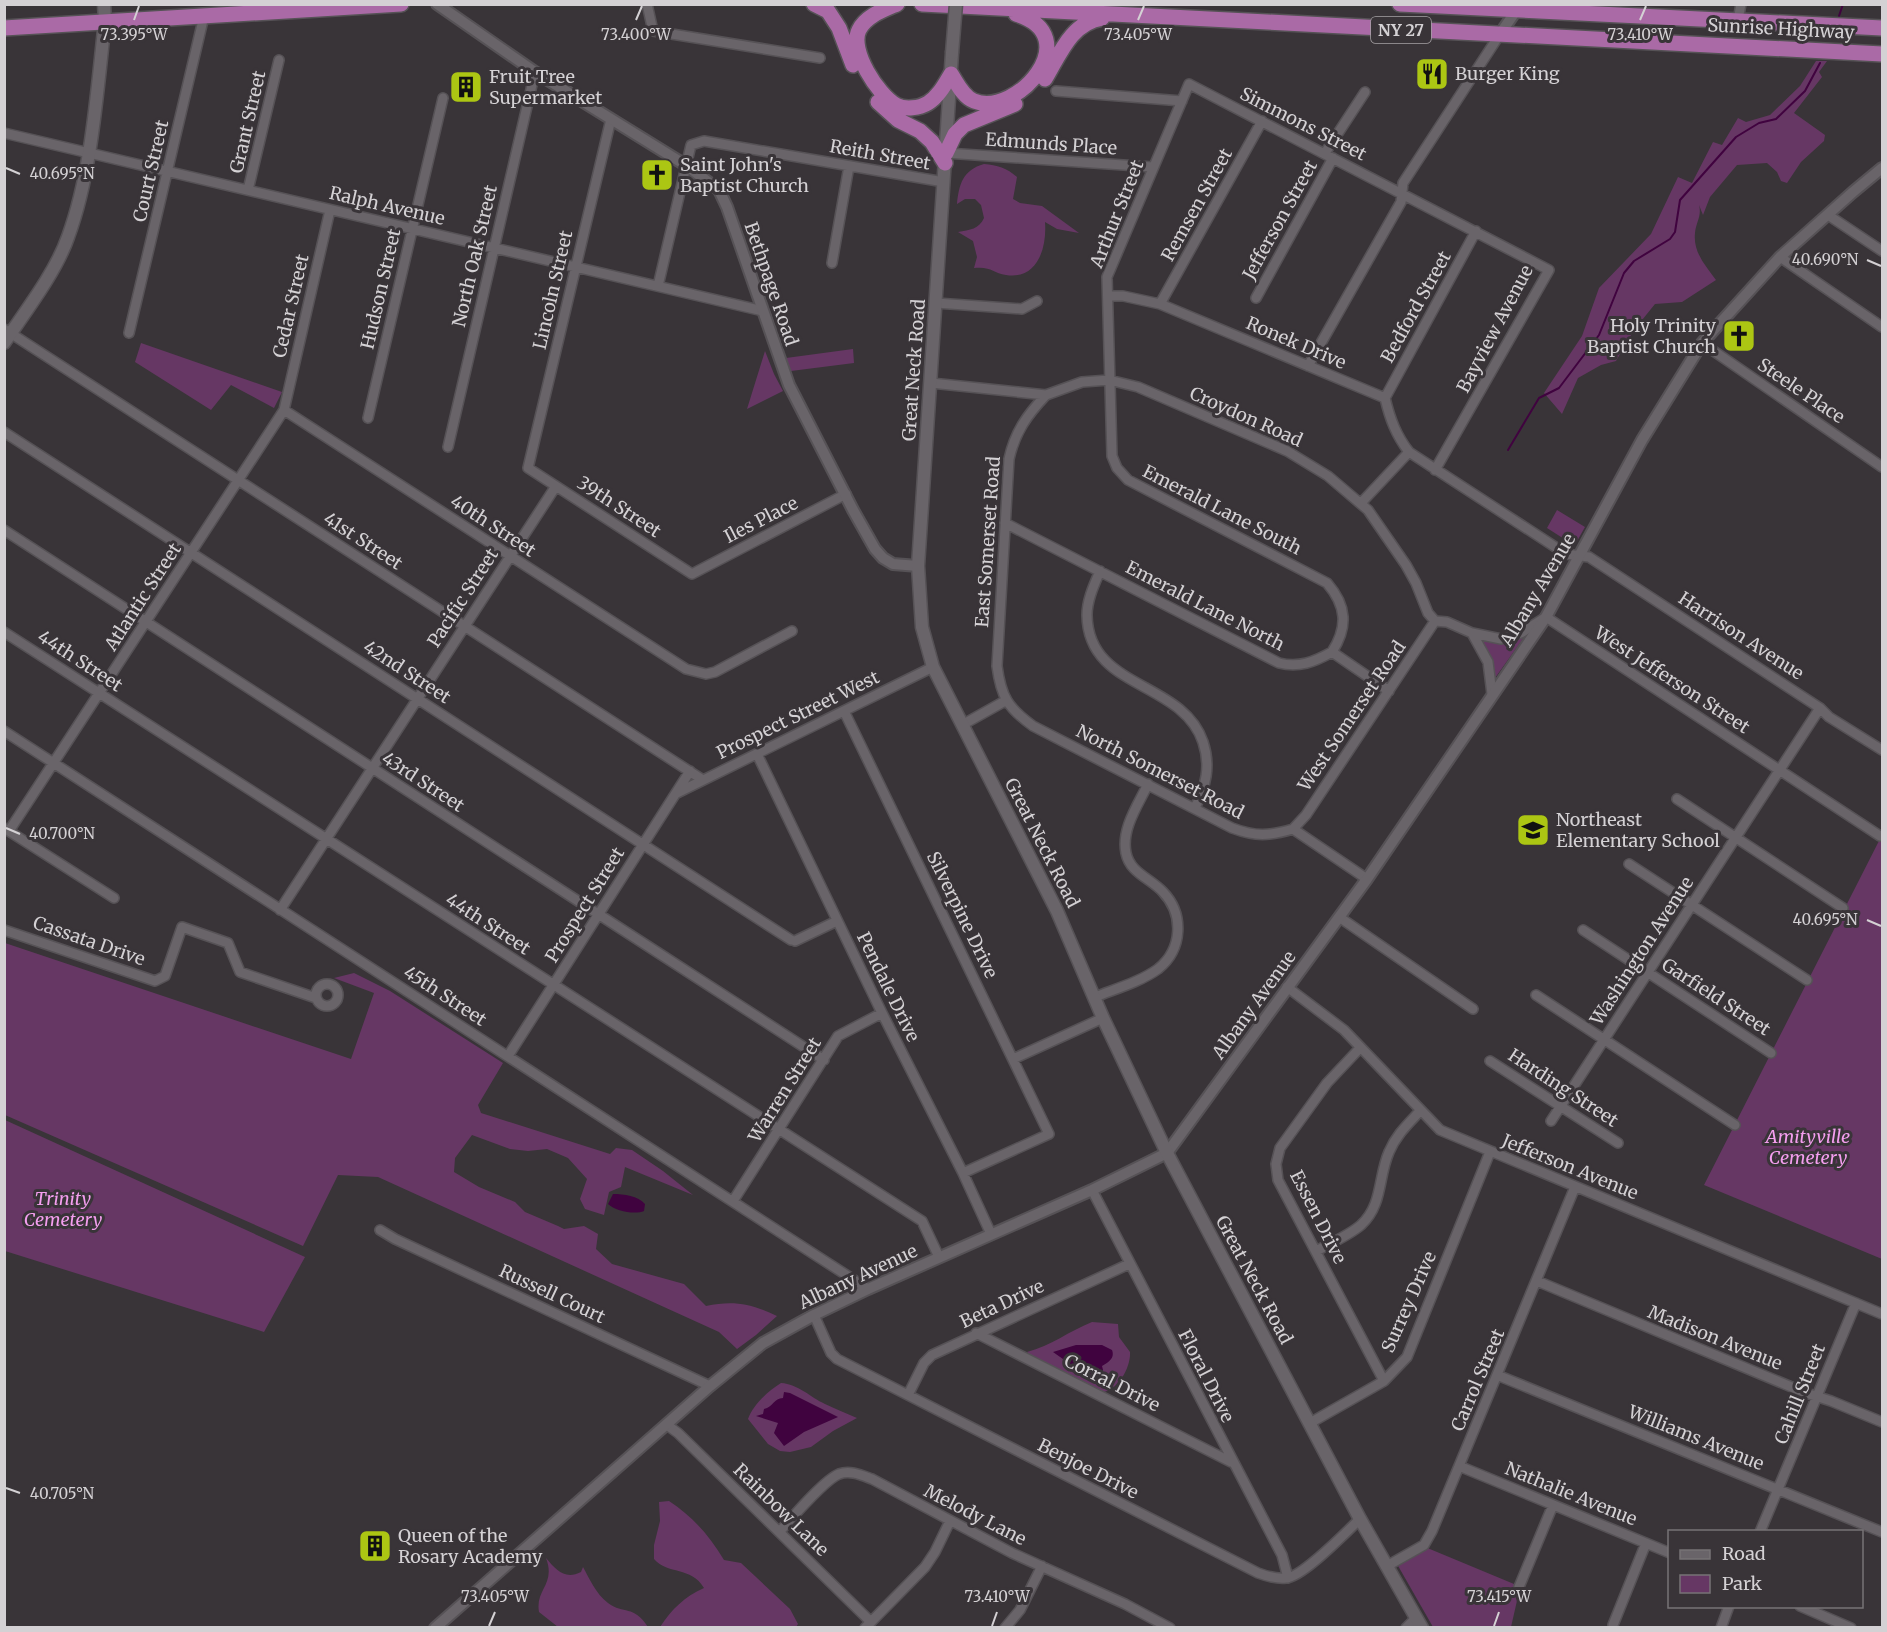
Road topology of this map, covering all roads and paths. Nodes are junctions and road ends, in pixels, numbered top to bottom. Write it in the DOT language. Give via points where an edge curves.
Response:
graph roads {
  1 [pos="104,4"];
  2 [pos="401,4"];
  3 [pos="437,4"];
  4 [pos="646,4"];
  5 [pos="814,4"];
  6 [pos="897,4"];
  7 [pos="922,4"];
  8 [pos="956,4"];
  9 [pos="1400,4"];
  10 [pos="1741,4"];
  11 [pos="1519,8"];
  12 [pos="1003,10"];
  13 [pos="1119,15"];
  14 [pos="204,16"];
  15 [pos="1738,20"];
  16 [pos="105,21"];
  17 [pos="4,28"];
  18 [pos="1882,28"];
  19 [pos="1500,34"];
  20 [pos="1882,54"];
  21 [pos="820,58"];
  22 [pos="279,60"];
  23 [pos="535,72"];
  24 [pos="951,74"];
  25 [pos="1189,84"];
  26 [pos="1056,91"];
  27 [pos="1365,92"];
  28 [pos="442,98"];
  29 [pos="1182,101"];
  30 [pos="611,119"];
  31 [pos="1262,122"];
  32 [pos="4,133"];
  33 [pos="89,153"];
  34 [pos="1329,156"];
  35 [pos="945,158"];
  36 [pos="687,166"];
  37 [pos="849,166"];
  38 [pos="1153,167"];
  39 [pos="1882,168"];
  40 [pos="167,171"];
  41 [pos="944,182"];
  42 [pos="248,190"];
  43 [pos="1402,194"];
  44 [pos="330,210"];
  45 [pos="1828,215"];
  46 [pos="412,230"];
  47 [pos="1476,231"];
  48 [pos="494,248"];
  49 [pos="1882,251"];
  50 [pos="1780,257"];
  51 [pos="832,263"];
  52 [pos="576,268"];
  53 [pos="658,286"];
  54 [pos="1108,296"];
  55 [pos="1256,298"];
  56 [pos="1037,301"];
  57 [pos="936,303"];
  58 [pos="1160,304"];
  59 [pos="763,311"];
  60 [pos="1882,327"];
  61 [pos="129,333"];
  62 [pos="7,335"];
  63 [pos="1702,343"];
  64 [pos="1308,366"];
  65 [pos="1108,380"];
  66 [pos="931,383"];
  67 [pos="1046,395"];
  68 [pos="1385,398"];
  69 [pos="284,410"];
  70 [pos="368,418"];
  71 [pos="4,432"];
  72 [pos="448,447"];
  73 [pos="1409,452"];
  74 [pos="1882,467"];
  75 [pos="528,468"];
  76 [pos="1435,470"];
  77 [pos="238,480"];
  78 [pos="556,486"];
  79 [pos="846,495"];
  80 [pos="1361,503"];
  81 [pos="1005,523"];
  82 [pos="4,530"];
  83 [pos="191,552"];
  84 [pos="1578,556"];
  85 [pos="510,557"];
  86 [pos="918,566"];
  87 [pos="1100,571"];
  88 [pos="692,574"];
  89 [pos="1546,617"];
  90 [pos="1435,621"];
  91 [pos="145,623"];
  92 [pos="464,626"];
  93 [pos="792,630"];
  94 [pos="4,632"];
  95 [pos="1472,633"];
  96 [pos="1332,652"];
  97 [pos="933,667"];
  98 [pos="1389,691"];
  99 [pos="99,693"];
  100 [pos="1492,694"];
  101 [pos="417,699"];
  102 [pos="1005,701"];
  103 [pos="1820,708"];
  104 [pos="844,711"];
  105 [pos="962,725"];
  106 [pos="4,730"];
  107 [pos="1882,750"];
  108 [pos="757,754"];
  109 [pos="54,763"];
  110 [pos="372,769"];
  111 [pos="1779,770"];
  112 [pos="690,771"];
  113 [pos="703,780"];
  114 [pos="1148,784"];
  115 [pos="676,793"];
  116 [pos="1677,799"];
  117 [pos="1195,808"];
  118 [pos="1293,829"];
  119 [pos="7,830"];
  120 [pos="1880,836"];
  121 [pos="1736,838"];
  122 [pos="326,840"];
  123 [pos="642,845"];
  124 [pos="1629,864"];
  125 [pos="1367,879"];
  126 [pos="114,898"];
  127 [pos="1691,905"];
  128 [pos="1843,908"];
  129 [pos="280,910"];
  130 [pos="598,914"];
  131 [pos="1339,917"];
  132 [pos="837,921"];
  133 [pos="4,930"];
  134 [pos="1583,930"];
  135 [pos="1648,972"];
  136 [pos="1807,980"];
  137 [pos="553,986"];
  138 [pos="1287,987"];
  139 [pos="1536,995"];
  140 [pos="1095,997"];
  141 [pos="316,998"];
  142 [pos="1473,1009"];
  143 [pos="882,1013"];
  144 [pos="1103,1018"];
  145 [pos="1604,1040"];
  146 [pos="1360,1048"];
  147 [pos="1771,1053"];
  148 [pos="508,1056"];
  149 [pos="1013,1059"];
  150 [pos="824,1060"];
  151 [pos="1490,1061"];
  152 [pos="1561,1107"];
  153 [pos="1420,1111"];
  154 [pos="1551,1121"];
  155 [pos="1735,1125"];
  156 [pos="779,1131"];
  157 [pos="1618,1143"];
  158 [pos="1490,1152"];
  159 [pos="1167,1154"];
  160 [pos="963,1173"];
  161 [pos="1575,1187"];
  162 [pos="1092,1190"];
  163 [pos="733,1201"];
  164 [pos="380,1230"];
  165 [pos="991,1234"];
  166 [pos="1316,1251"];
  167 [pos="939,1257"];
  168 [pos="1129,1264"];
  169 [pos="1537,1281"];
  170 [pos="868,1289"];
  171 [pos="1856,1303"];
  172 [pos="1882,1314"];
  173 [pos="814,1315"];
  174 [pos="976,1333"];
  175 [pos="1497,1375"];
  176 [pos="1384,1381"];
  177 [pos="711,1386"];
  178 [pos="908,1395"];
  179 [pos="1817,1396"];
  180 [pos="1882,1422"];
  181 [pos="1310,1423"];
  182 [pos="667,1425"];
  183 [pos="1232,1462"];
  184 [pos="1459,1466"];
  185 [pos="1778,1490"];
  186 [pos="1553,1505"];
  187 [pos="1360,1519"];
  188 [pos="950,1521"];
  189 [pos="1761,1530"];
  190 [pos="780,1531"];
  191 [pos="1882,1532"];
  192 [pos="1646,1543"];
  193 [pos="1668,1552"];
  194 [pos="1042,1566"];
  195 [pos="1388,1566"];
  196 [pos="1287,1578"];
  197 [pos="1519,1587"];
  198 [pos="1728,1608"];
  199 [pos="1804,1608"];
  200 [pos="1419,1623"];
  201 [pos="1832,1624"];
  202 [pos="868,1625"];
  203 [pos="1613,1625"];
  204 [pos="435,1628"];
  205 [pos="1005,1628"];
  206 [pos="1170,1628"];
  207 [pos="1406,1628"];
  208 [pos="1721,1628"];
  209 [pos="1851,1628"];
  1 -- 16 [label="main road"];
  2 -- 14 [label="highway"];
  3 -- 23 [label="street, Bethpage Road"];
  4 -- 21 [label="street" via="653,31"];
  5 -- 35 [label="highway" via="828,11 865,87 880,105 920,131"];
  6 -- 24 [label="highway" via="865,21 858,32 856,46 871,79 898,106 915,108 940,92"];
  7 -- 12 [label="highway, Sunrise Highway / NY 27"];
  8 -- 24 [label="main road, Great Neck Road, bridge"];
  9 -- 11 [label="highway, Sunrise Highway / NY 27"];
  10 -- 15 [label="street"];
  11 -- 15 [label="highway, Sunrise Highway / NY 27"];
  11 -- 19 [label="street"];
  12 -- 13 [label="highway, Sunrise Highway / NY 27"];
  12 -- 24 [label="highway" via="1040,26 1047,40 1039,72 1024,89 986,104 973,101"];
  13 -- 19 [label="highway, Sunrise Highway / NY 27"];
  13 -- 35 [label="highway" via="1080,26 1045,79 1028,96 964,125 955,134"];
  14 -- 16 [label="highway"];
  14 -- 40 [label="street, Court Street"];
  15 -- 18 [label="highway, Sunrise Highway / NY 27"];
  16 -- 17 [label="highway"];
  16 -- 33 [label="main road"];
  19 -- 20 [label="highway, Sunrise Highway / NY 27"];
  19 -- 43 [label="street" via="1403,183"];
  22 -- 42 [label="street, Grant Street"];
  23 -- 30 [label="street, Bethpage Road"];
  23 -- 48 [label="street, North Oak Street"];
  24 -- 35 [label="main road, Great Neck Road"];
  25 -- 29 [label="street, Arthur Street"];
  25 -- 31 [label="street, Simmons Street"];
  26 -- 29 [label="street"];
  27 -- 34 [label="street, Jefferson Street"];
  28 -- 46 [label="street, Hudson Street"];
  29 -- 38 [label="street, Arthur Street"];
  30 -- 36 [label="street, Bethpage Road"];
  30 -- 52 [label="street, Lincoln Street"];
  31 -- 34 [label="street, Simmons Street"];
  31 -- 58 [label="street, Remsen Street"];
  32 -- 33 [label="street, Ralph Avenue"];
  33 -- 40 [label="street, Ralph Avenue"];
  33 -- 62 [label="main road" via="68,239"];
  34 -- 43 [label="street, Simmons Street"];
  34 -- 55 [label="street, Jefferson Street"];
  35 -- 38 [label="street, Edmunds Place"];
  35 -- 41 [label="main road, Great Neck Road"];
  36 -- 37 [label="street, Reith Street" via="691,145 704,141"];
  36 -- 53 [label="street"];
  36 -- 59 [label="street, Bethpage Road" via="718,190 727,207"];
  37 -- 41 [label="street, Reith Street"];
  37 -- 51 [label="street"];
  38 -- 54 [label="street, Arthur Street" via="1107,276"];
  39 -- 45 [label="street, Albany Avenue"];
  40 -- 42 [label="street, Ralph Avenue"];
  40 -- 61 [label="street, Court Street"];
  41 -- 57 [label="main road, Great Neck Road"];
  42 -- 44 [label="street, Ralph Avenue"];
  43 -- 47 [label="street, Bayview Avenue"];
  43 -- 64 [label="street"];
  44 -- 46 [label="street, Ralph Avenue"];
  44 -- 69 [label="street, Cedar Street"];
  45 -- 49 [label="street"];
  45 -- 50 [label="street, Albany Avenue"];
  46 -- 48 [label="street, Ralph Avenue"];
  46 -- 70 [label="street, Hudson Street"];
  47 -- 68 [label="street, Bedford Street"];
  47 -- 76 [label="street, Bayview Avenue" via="1549,270"];
  48 -- 52 [label="street, Ralph Avenue"];
  48 -- 72 [label="street, North Oak Street"];
  50 -- 60 [label="street"];
  50 -- 63 [label="street, Albany Avenue"];
  52 -- 53 [label="street, Ralph Avenue"];
  52 -- 75 [label="street, Lincoln Street"];
  53 -- 59 [label="street, Ralph Avenue"];
  54 -- 58 [label="street, Ronek Drive"];
  54 -- 65 [label="street, Arthur Street"];
  56 -- 57 [label="street" via="1022,309"];
  57 -- 66 [label="main road, Great Neck Road"];
  58 -- 64 [label="street, Ronek Drive"];
  59 -- 79 [label="street, Bethpage Road" via="789,384"];
  62 -- 77 [label="street, 41st Street"];
  63 -- 74 [label="street, Steele Place"];
  63 -- 84 [label="street, Albany Avenue" via="1642,440"];
  64 -- 68 [label="street, Ronek Drive"];
  65 -- 67 [label="street, Croydon Road" via="1082,382"];
  65 -- 80 [label="street, Croydon Road" via="1138,387 1287,451 1328,476"];
  65 -- 96 [label="street, Emerald Lane South" via="1110,441 1117,468 1143,489 1327,584 1337,595 1343,620"];
  66 -- 67 [label="street, Croydon Road"];
  66 -- 86 [label="main road, Great Neck Road"];
  67 -- 81 [label="street, East Somerset Road" via="1029,413 1013,443"];
  68 -- 73 [label="street" via="1392,424"];
  69 -- 77 [label="street, Atlantic Street"];
  69 -- 85 [label="street, 40th Street"];
  71 -- 83 [label="street, 42nd Street"];
  73 -- 76 [label="street"];
  73 -- 80 [label="street"];
  75 -- 78 [label="street, 39th Street"];
  76 -- 84 [label="street" via="1566,554"];
  77 -- 83 [label="street, Atlantic Street"];
  77 -- 92 [label="street, 41st Street"];
  78 -- 85 [label="street, Pacific Street"];
  78 -- 88 [label="street, 39th Street"];
  79 -- 86 [label="street, Bethpage Road" via="883,558 893,564"];
  79 -- 88 [label="street, Iles Place"];
  80 -- 90 [label="street, Croydon Road" via="1406,565"];
  81 -- 87 [label="street, Emerald Lane North"];
  81 -- 102 [label="street, East Somerset Road" via="997,666"];
  82 -- 91 [label="street, 43rd Street"];
  83 -- 91 [label="street, Atlantic Street"];
  83 -- 101 [label="street, 42nd Street"];
  84 -- 89 [label="street, Albany Avenue"];
  84 -- 103 [label="street, Harrison Avenue" via="1589,557"];
  85 -- 92 [label="street, Pacific Street"];
  85 -- 93 [label="street, 40th Street" via="686,669 715,672"];
  86 -- 97 [label="main road, Great Neck Road" via="922,627"];
  87 -- 96 [label="street, Emerald Lane North" via="1279,663 1305,664"];
  87 -- 117 [label="street" via="1087,615 1101,656 1124,677 1179,708 1201,735 1209,767"];
  89 -- 95 [label="street" via="1521,633 1501,639"];
  89 -- 100 [label="street, Albany Avenue"];
  89 -- 111 [label="street, West Jefferson Street"];
  90 -- 95 [label="street"];
  90 -- 98 [label="street, West Somerset Road"];
  91 -- 99 [label="street, Atlantic Street"];
  91 -- 110 [label="street, 43rd Street"];
  92 -- 101 [label="street, Pacific Street"];
  92 -- 112 [label="street, 41st Street"];
  94 -- 99 [label="street, 44th Street"];
  95 -- 100 [label="street" via="1488,662"];
  96 -- 98 [label="street"];
  97 -- 104 [label="street, Prospect Street West"];
  97 -- 105 [label="main road, Great Neck Road"];
  98 -- 118 [label="street, West Somerset Road"];
  99 -- 109 [label="street, Atlantic Street"];
  99 -- 122 [label="street, 44th Street"];
  100 -- 125 [label="street, Albany Avenue"];
  101 -- 110 [label="street, Pacific Street"];
  101 -- 123 [label="street, 42nd Street"];
  102 -- 105 [label="street"];
  102 -- 114 [label="street, North Somerset Road" via="1033,726"];
  103 -- 107 [label="street, Harrison Avenue"];
  103 -- 111 [label="street, Washington Avenue"];
  104 -- 108 [label="street, Prospect Street West"];
  104 -- 149 [label="street, Silverpine Drive"];
  105 -- 140 [label="main road, Great Neck Road" via="1057,911"];
  106 -- 109 [label="street, 45th Street"];
  108 -- 113 [label="street, Prospect Street West"];
  108 -- 132 [label="street, Pendale Drive"];
  109 -- 119 [label="street, Atlantic Street"];
  109 -- 129 [label="street, 45th Street"];
  110 -- 122 [label="street, Pacific Street"];
  110 -- 130 [label="street, 43rd Street"];
  111 -- 120 [label="street"];
  111 -- 121 [label="street, Washington Avenue"];
  112 -- 113 [label="street, 41st Street"];
  112 -- 115 [label="street, Prospect Street"];
  113 -- 115 [label="street, Prospect Street West"];
  114 -- 117 [label="street, North Somerset Road"];
  114 -- 140 [label="street" via="1127,829 1126,855 1130,865 1154,883 1172,905 1177,919 1176,944 1158,969"];
  115 -- 123 [label="street, Prospect Street"];
  116 -- 121 [label="street"];
  117 -- 118 [label="street, North Somerset Road" via="1245,833 1261,836"];
  118 -- 125 [label="street"];
  119 -- 126 [label="street"];
  121 -- 127 [label="street, Washington Avenue"];
  121 -- 128 [label="street"];
  122 -- 129 [label="street, Pacific Street"];
  122 -- 137 [label="street, 44th Street"];
  123 -- 130 [label="street, Prospect Street"];
  123 -- 132 [label="street, 42nd Street" via="793,941"];
  124 -- 127 [label="street"];
  125 -- 131 [label="street, Albany Avenue"];
  127 -- 135 [label="street, Washington Avenue"];
  127 -- 136 [label="street"];
  129 -- 148 [label="street, 45th Street"];
  130 -- 137 [label="street, Prospect Street"];
  130 -- 150 [label="street, 43rd Street"];
  131 -- 138 [label="street, Albany Avenue"];
  131 -- 142 [label="street"];
  132 -- 143 [label="street, Pendale Drive"];
  133 -- 141 [label="street, Cassata Drive" via="155,981 165,976 183,927 228,943 240,972"];
  134 -- 135 [label="street, Garfield Street"];
  135 -- 145 [label="street, Washington Avenue"];
  135 -- 147 [label="street, Garfield Street"];
  137 -- 148 [label="street, Prospect Street"];
  137 -- 156 [label="street, 44th Street"];
  138 -- 146 [label="street, Jefferson Avenue" via="1344,1030"];
  138 -- 159 [label="street, Albany Avenue"];
  139 -- 145 [label="street"];
  140 -- 144 [label="main road, Great Neck Road"];
  143 -- 150 [label="street, Warren Street" via="838,1036"];
  143 -- 160 [label="street, Pendale Drive"];
  144 -- 149 [label="street"];
  144 -- 159 [label="main road, Great Neck Road"];
  145 -- 152 [label="street, Washington Avenue"];
  145 -- 155 [label="street"];
  146 -- 153 [label="street, Jefferson Avenue"];
  146 -- 166 [label="street, Essen Drive" via="1327,1083 1289,1134 1276,1164 1278,1180"];
  148 -- 163 [label="street, 45th Street"];
  149 -- 160 [label="street, Silverpine Drive" via="1049,1134"];
  150 -- 156 [label="street, Warren Street"];
  151 -- 152 [label="street, Harding Street"];
  152 -- 154 [label="street, Washington Avenue"];
  152 -- 157 [label="street, Harding Street"];
  153 -- 158 [label="street, Jefferson Avenue" via="1440,1130"];
  153 -- 166 [label="street" via="1398,1134 1389,1152 1376,1204 1362,1224"];
  156 -- 163 [label="street, Warren Street"];
  156 -- 167 [label="street, 44th Street" via="922,1221"];
  158 -- 161 [label="street, Jefferson Avenue"];
  158 -- 176 [label="street, Surrey Drive" via="1407,1357"];
  159 -- 162 [label="street, Albany Avenue"];
  159 -- 181 [label="main road, Great Neck Road"];
  160 -- 165 [label="street, Pendale Drive"];
  161 -- 169 [label="street, Carrol Street"];
  161 -- 171 [label="street, Jefferson Avenue"];
  162 -- 165 [label="street, Albany Avenue"];
  162 -- 168 [label="street, Floral Drive"];
  163 -- 170 [label="street, 45th Street"];
  164 -- 177 [label="street, Russell Court"];
  165 -- 167 [label="street, Albany Avenue"];
  166 -- 176 [label="street, Essen Drive"];
  167 -- 170 [label="street, Albany Avenue"];
  168 -- 174 [label="street, Beta Drive"];
  168 -- 183 [label="street, Floral Drive"];
  169 -- 175 [label="street, Carrol Street"];
  169 -- 179 [label="street, Madison Avenue"];
  170 -- 173 [label="street, Albany Avenue"];
  171 -- 172 [label="street, Jefferson Avenue"];
  171 -- 179 [label="street, Cahill Street"];
  173 -- 177 [label="street, Albany Avenue" via="763,1343"];
  173 -- 178 [label="street, Benjoe Drive" via="837,1359"];
  174 -- 178 [label="street, Beta Drive" via="932,1354"];
  174 -- 183 [label="street, Corral Drive"];
  175 -- 184 [label="street, Carrol Street"];
  175 -- 185 [label="street, Williams Avenue"];
  176 -- 181 [label="street, Surrey Drive"];
  177 -- 182 [label="street, Albany Avenue"];
  178 -- 196 [label="street, Benjoe Drive" via="1248,1569"];
  179 -- 180 [label="street, Madison Avenue"];
  179 -- 185 [label="street, Cahill Street"];
  181 -- 187 [label="main road, Great Neck Road"];
  182 -- 190 [label="street, Rainbow Lane"];
  182 -- 204 [label="street, Albany Avenue"];
  183 -- 196 [label="street, Floral Drive" via="1282,1555"];
  184 -- 186 [label="street, Nathalie Avenue"];
  184 -- 195 [label="street, Carrol Street" via="1424,1545"];
  185 -- 189 [label="street, Cahill Street"];
  185 -- 191 [label="street, Williams Avenue"];
  186 -- 192 [label="street, Nathalie Avenue"];
  186 -- 197 [label="street"];
  187 -- 195 [label="main road, Great Neck Road"];
  187 -- 196 [label="street" via="1304,1569"];
  188 -- 190 [label="street, Melody Lane" via="855,1473 839,1474 828,1482"];
  188 -- 194 [label="street, Melody Lane"];
  188 -- 202 [label="street" via="925,1567"];
  190 -- 202 [label="street, Rainbow Lane"];
  192 -- 193 [label="street, Nathalie Avenue"];
  192 -- 203 [label="street"];
  194 -- 205 [label="street" via="1020,1610"];
  194 -- 206 [label="street, Melody Lane"];
  195 -- 200 [label="main road, Great Neck Road"];
  198 -- 208 [label="street"];
  199 -- 201 [label="street"];
  200 -- 207 [label="street"];
  201 -- 209 [label="street"];
}
